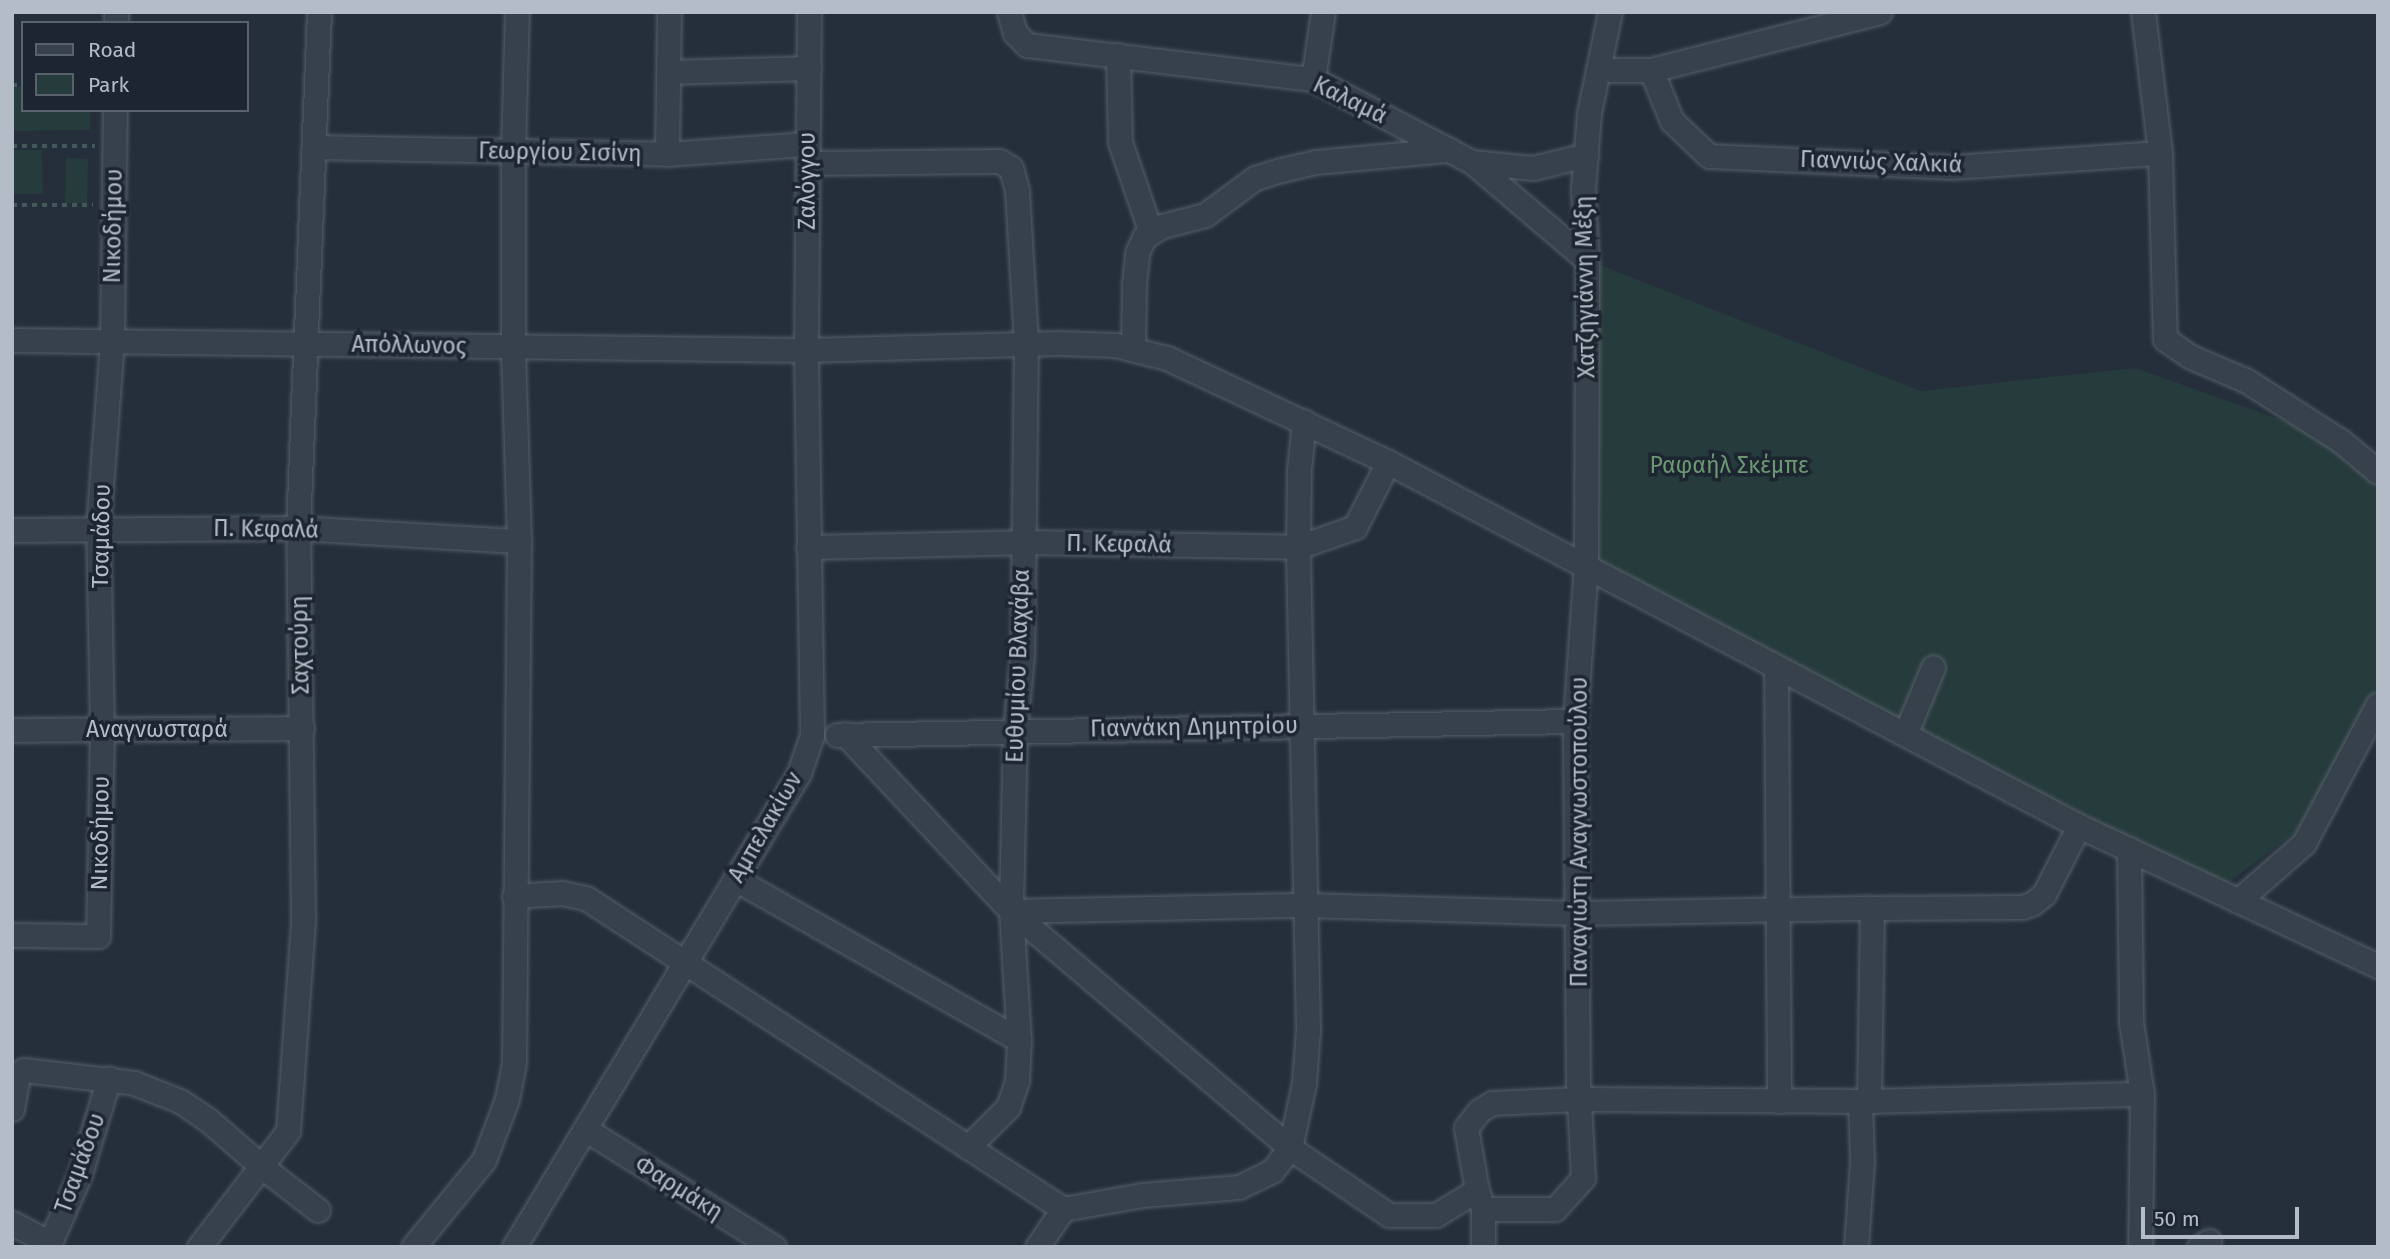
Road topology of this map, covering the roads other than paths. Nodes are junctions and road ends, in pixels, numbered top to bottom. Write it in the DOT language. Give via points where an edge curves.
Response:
graph roads {
  1 [pos="319,12"];
  2 [pos="517,12"];
  3 [pos="668,12"];
  4 [pos="808,12"];
  5 [pos="1009,12"];
  6 [pos="1323,12"];
  7 [pos="1610,12"];
  8 [pos="1880,12"];
  9 [pos="2143,12"];
  10 [pos="1118,55"];
  11 [pos="809,68"];
  12 [pos="1599,70"];
  13 [pos="1651,70"];
  14 [pos="669,72"];
  15 [pos="1313,79"];
  16 [pos="115,112"];
  17 [pos="314,147"];
  18 [pos="1449,150"];
  19 [pos="513,151"];
  20 [pos="807,153"];
  21 [pos="2160,153"];
  22 [pos="667,154"];
  23 [pos="1586,155"];
  24 [pos="1472,162"];
  25 [pos="1011,168"];
  26 [pos="1151,233"];
  27 [pos="1587,260"];
  28 [pos="12,340"];
  29 [pos="112,342"];
  30 [pos="1026,343"];
  31 [pos="307,344"];
  32 [pos="513,347"];
  33 [pos="1133,349"];
  34 [pos="806,350"];
  35 [pos="1304,421"];
  36 [pos="1388,462"];
  37 [pos="2378,472"];
  38 [pos="98,527"];
  39 [pos="298,528"];
  40 [pos="12,530"];
  41 [pos="519,541"];
  42 [pos="1022,542"];
  43 [pos="808,547"];
  44 [pos="1298,547"];
  45 [pos="1586,564"];
  46 [pos="1776,667"];
  47 [pos="1933,667"];
  48 [pos="2378,704"];
  49 [pos="1575,721"];
  50 [pos="1303,725"];
  51 [pos="302,728"];
  52 [pos="12,730"];
  53 [pos="102,730"];
  54 [pos="1015,730"];
  55 [pos="1906,732"];
  56 [pos="845,734"];
  57 [pos="812,735"];
  58 [pos="2080,825"];
  59 [pos="2129,849"];
  60 [pos="735,879"];
  61 [pos="514,896"];
  62 [pos="2238,901"];
  63 [pos="1305,905"];
  64 [pos="1872,908"];
  65 [pos="1776,909"];
  66 [pos="1011,911"];
  67 [pos="1578,913"];
  68 [pos="12,935"];
  69 [pos="686,961"];
  70 [pos="2378,965"];
  71 [pos="1019,1040"];
  72 [pos="109,1078"];
  73 [pos="2143,1094"];
  74 [pos="1578,1099"];
  75 [pos="1779,1101"];
  76 [pos="1865,1101"];
  77 [pos="12,1109"];
  78 [pos="585,1129"];
  79 [pos="968,1147"];
  80 [pos="1290,1147"];
  81 [pos="261,1167"];
  82 [pos="1480,1200"];
  83 [pos="1063,1209"];
  84 [pos="318,1210"];
  85 [pos="12,1223"];
  86 [pos="49,1245"];
  87 [pos="199,1247"];
  88 [pos="413,1247"];
  89 [pos="514,1247"];
  90 [pos="774,1247"];
  91 [pos="1037,1247"];
  92 [pos="1483,1247"];
  93 [pos="1856,1247"];
  94 [pos="2140,1247"];
  1 -- 17 [label="street, Σαχτούρη"];
  2 -- 19 [label="street"];
  3 -- 14 [label="street"];
  4 -- 11 [label="street, Ζαλόγγου"];
  5 -- 10 [label="street, Καλαμά" via="1015,33 1027,45"];
  6 -- 15 [label="street"];
  7 -- 12 [label="street, Χατζηγιάννη Μέξη"];
  8 -- 13 [label="street"];
  9 -- 21 [label="street"];
  10 -- 15 [label="street, Καλαμά"];
  10 -- 26 [label="street" via="1120,142"];
  11 -- 14 [label="street"];
  11 -- 20 [label="street, Ζαλόγγου"];
  12 -- 13 [label="street"];
  12 -- 23 [label="street, Χατζηγιάννη Μέξη"];
  13 -- 21 [label="street, Γιαννιώς Χαλκιά" via="1672,121 1709,156 1952,167"];
  14 -- 22 [label="street"];
  15 -- 18 [label="street, Καλαμά"];
  16 -- 29 [label="street, Νικοδήμου"];
  17 -- 19 [label="street, Γεωργίου Σισίνη"];
  17 -- 31 [label="street, Σαχτούρη"];
  18 -- 24 [label="street, Καλαμά"];
  18 -- 26 [label="street" via="1316,162 1281,170 1255,178 1205,215"];
  19 -- 22 [label="street, Γεωργίου Σισίνη"];
  19 -- 32 [label="street"];
  20 -- 22 [label="street, Γεωργίου Σισίνη"];
  20 -- 25 [label="street, Γεωργίου Σισίνη" via="991,161"];
  20 -- 34 [label="street, Ζαλόγγου"];
  21 -- 37 [label="street" via="2165,338 2189,356 2247,381 2341,441"];
  23 -- 24 [label="street" via="1533,168"];
  23 -- 27 [label="street, Χατζηγιάννη Μέξη"];
  24 -- 27 [label="street, Καλαμά"];
  25 -- 30 [label="street, Ευθυμίου Βλαχάβα" via="1017,191"];
  26 -- 33 [label="street" via="1137,253"];
  27 -- 45 [label="street, Χατζηγιάννη Μέξη"];
  28 -- 29 [label="street, Απόλλωνος"];
  29 -- 31 [label="street, Απόλλωνος"];
  29 -- 38 [label="street, Τσαμάδου"];
  30 -- 33 [label="street, Απόλλωνος"];
  30 -- 34 [label="street, Απόλλωνος"];
  30 -- 42 [label="street, Ευθυμίου Βλαχάβα"];
  31 -- 32 [label="street, Απόλλωνος"];
  31 -- 39 [label="street, Σαχτούρη"];
  32 -- 34 [label="street, Απόλλωνος"];
  32 -- 41 [label="street"];
  33 -- 35 [label="street, Απόλλωνος" via="1167,358"];
  34 -- 43 [label="street, Αμπελακίων"];
  35 -- 36 [label="street, Απόλλωνος"];
  35 -- 44 [label="street" via="1298,470"];
  36 -- 44 [label="street, Π. Κεφαλά" via="1355,527"];
  36 -- 45 [label="street, Απόλλωνος"];
  38 -- 39 [label="street, Π. Κεφαλά"];
  38 -- 40 [label="street, Π. Κεφαλά"];
  38 -- 53 [label="street, Τσαμάδου"];
  39 -- 41 [label="street, Π. Κεφαλά"];
  39 -- 51 [label="street, Σαχτούρη"];
  41 -- 61 [label="street"];
  42 -- 43 [label="street, Π. Κεφαλά"];
  42 -- 44 [label="street, Π. Κεφαλά"];
  42 -- 54 [label="street, Ευθυμίου Βλαχάβα" via="1022,656"];
  43 -- 57 [label="street, Αμπελακίων"];
  44 -- 50 [label="street"];
  45 -- 46 [label="street, Απόλλωνος"];
  45 -- 49 [label="street, Παναγιώτη Αναγνωστοπούλου"];
  46 -- 55 [label="street, Απόλλωνος"];
  46 -- 65 [label="street"];
  47 -- 55 [label="street"];
  48 -- 62 [label="street" via="2304,843"];
  49 -- 50 [label="street, Γιαννάκη Δημητρίου"];
  49 -- 67 [label="street, Παναγιώτη Αναγνωστοπούλου"];
  50 -- 54 [label="street, Γιαννάκη Δημητρίου"];
  50 -- 63 [label="street"];
  51 -- 53 [label="street, Αναγνωσταρά"];
  51 -- 81 [label="street, Σαχτούρη" via="303,920 288,1131"];
  52 -- 53 [label="street, Αναγνωσταρά"];
  53 -- 68 [label="street, Νικοδήμου" via="98,936"];
  54 -- 56 [label="street, Γιαννάκη Δημητρίου"];
  54 -- 66 [label="street, Ευθυμίου Βλαχάβα"];
  55 -- 58 [label="street, Απόλλωνος"];
  56 -- 57 [label="street, Γιαννάκη Δημητρίου"];
  56 -- 66 [label="street"];
  57 -- 60 [label="street, Αμπελακίων" via="799,773"];
  58 -- 59 [label="street, Απόλλωνος"];
  58 -- 64 [label="street" via="2045,894 2032,904"];
  59 -- 62 [label="street, Απόλλωνος"];
  59 -- 73 [label="street" via="2132,1022"];
  60 -- 69 [label="street, Αμπελακίων"];
  60 -- 71 [label="street"];
  61 -- 69 [label="street" via="562,893 586,898"];
  61 -- 88 [label="street" via="514,1062 507,1099 484,1160"];
  62 -- 70 [label="street, Απόλλωνος"];
  63 -- 66 [label="street"];
  63 -- 67 [label="street"];
  63 -- 80 [label="street" via="1308,1030 1304,1083"];
  64 -- 65 [label="street"];
  64 -- 76 [label="street"];
  65 -- 67 [label="street"];
  65 -- 75 [label="street"];
  66 -- 71 [label="street, Ευθυμίου Βλαχάβα"];
  66 -- 80 [label="street"];
  67 -- 74 [label="street, Παναγιώτη Αναγνωστοπούλου"];
  69 -- 78 [label="street, Αμπελακίων"];
  69 -- 79 [label="street"];
  71 -- 79 [label="street, Ευθυμίου Βλαχάβα" via="1017,1081 1008,1107"];
  72 -- 77 [label="street" via="20,1071"];
  72 -- 81 [label="street" via="180,1101"];
  72 -- 86 [label="street, Τσαμάδου" via="80,1174"];
  73 -- 76 [label="street"];
  73 -- 94 [label="street"];
  74 -- 75 [label="street"];
  74 -- 82 [label="street" via="1492,1103 1479,1111 1466,1128"];
  74 -- 82 [label="street" via="1583,1178 1555,1209"];
  75 -- 76 [label="street"];
  76 -- 93 [label="street"];
  78 -- 89 [label="street, Αμπελακίων"];
  78 -- 90 [label="street, Φαρμάκη"];
  79 -- 83 [label="street"];
  80 -- 82 [label="street" via="1389,1215 1436,1214"];
  80 -- 83 [label="street" via="1272,1171 1239,1187 1142,1195"];
  81 -- 84 [label="street"];
  81 -- 87 [label="street, Σαχτούρη"];
  82 -- 92 [label="street"];
  83 -- 91 [label="street"];
  85 -- 86 [label="street"];
}
